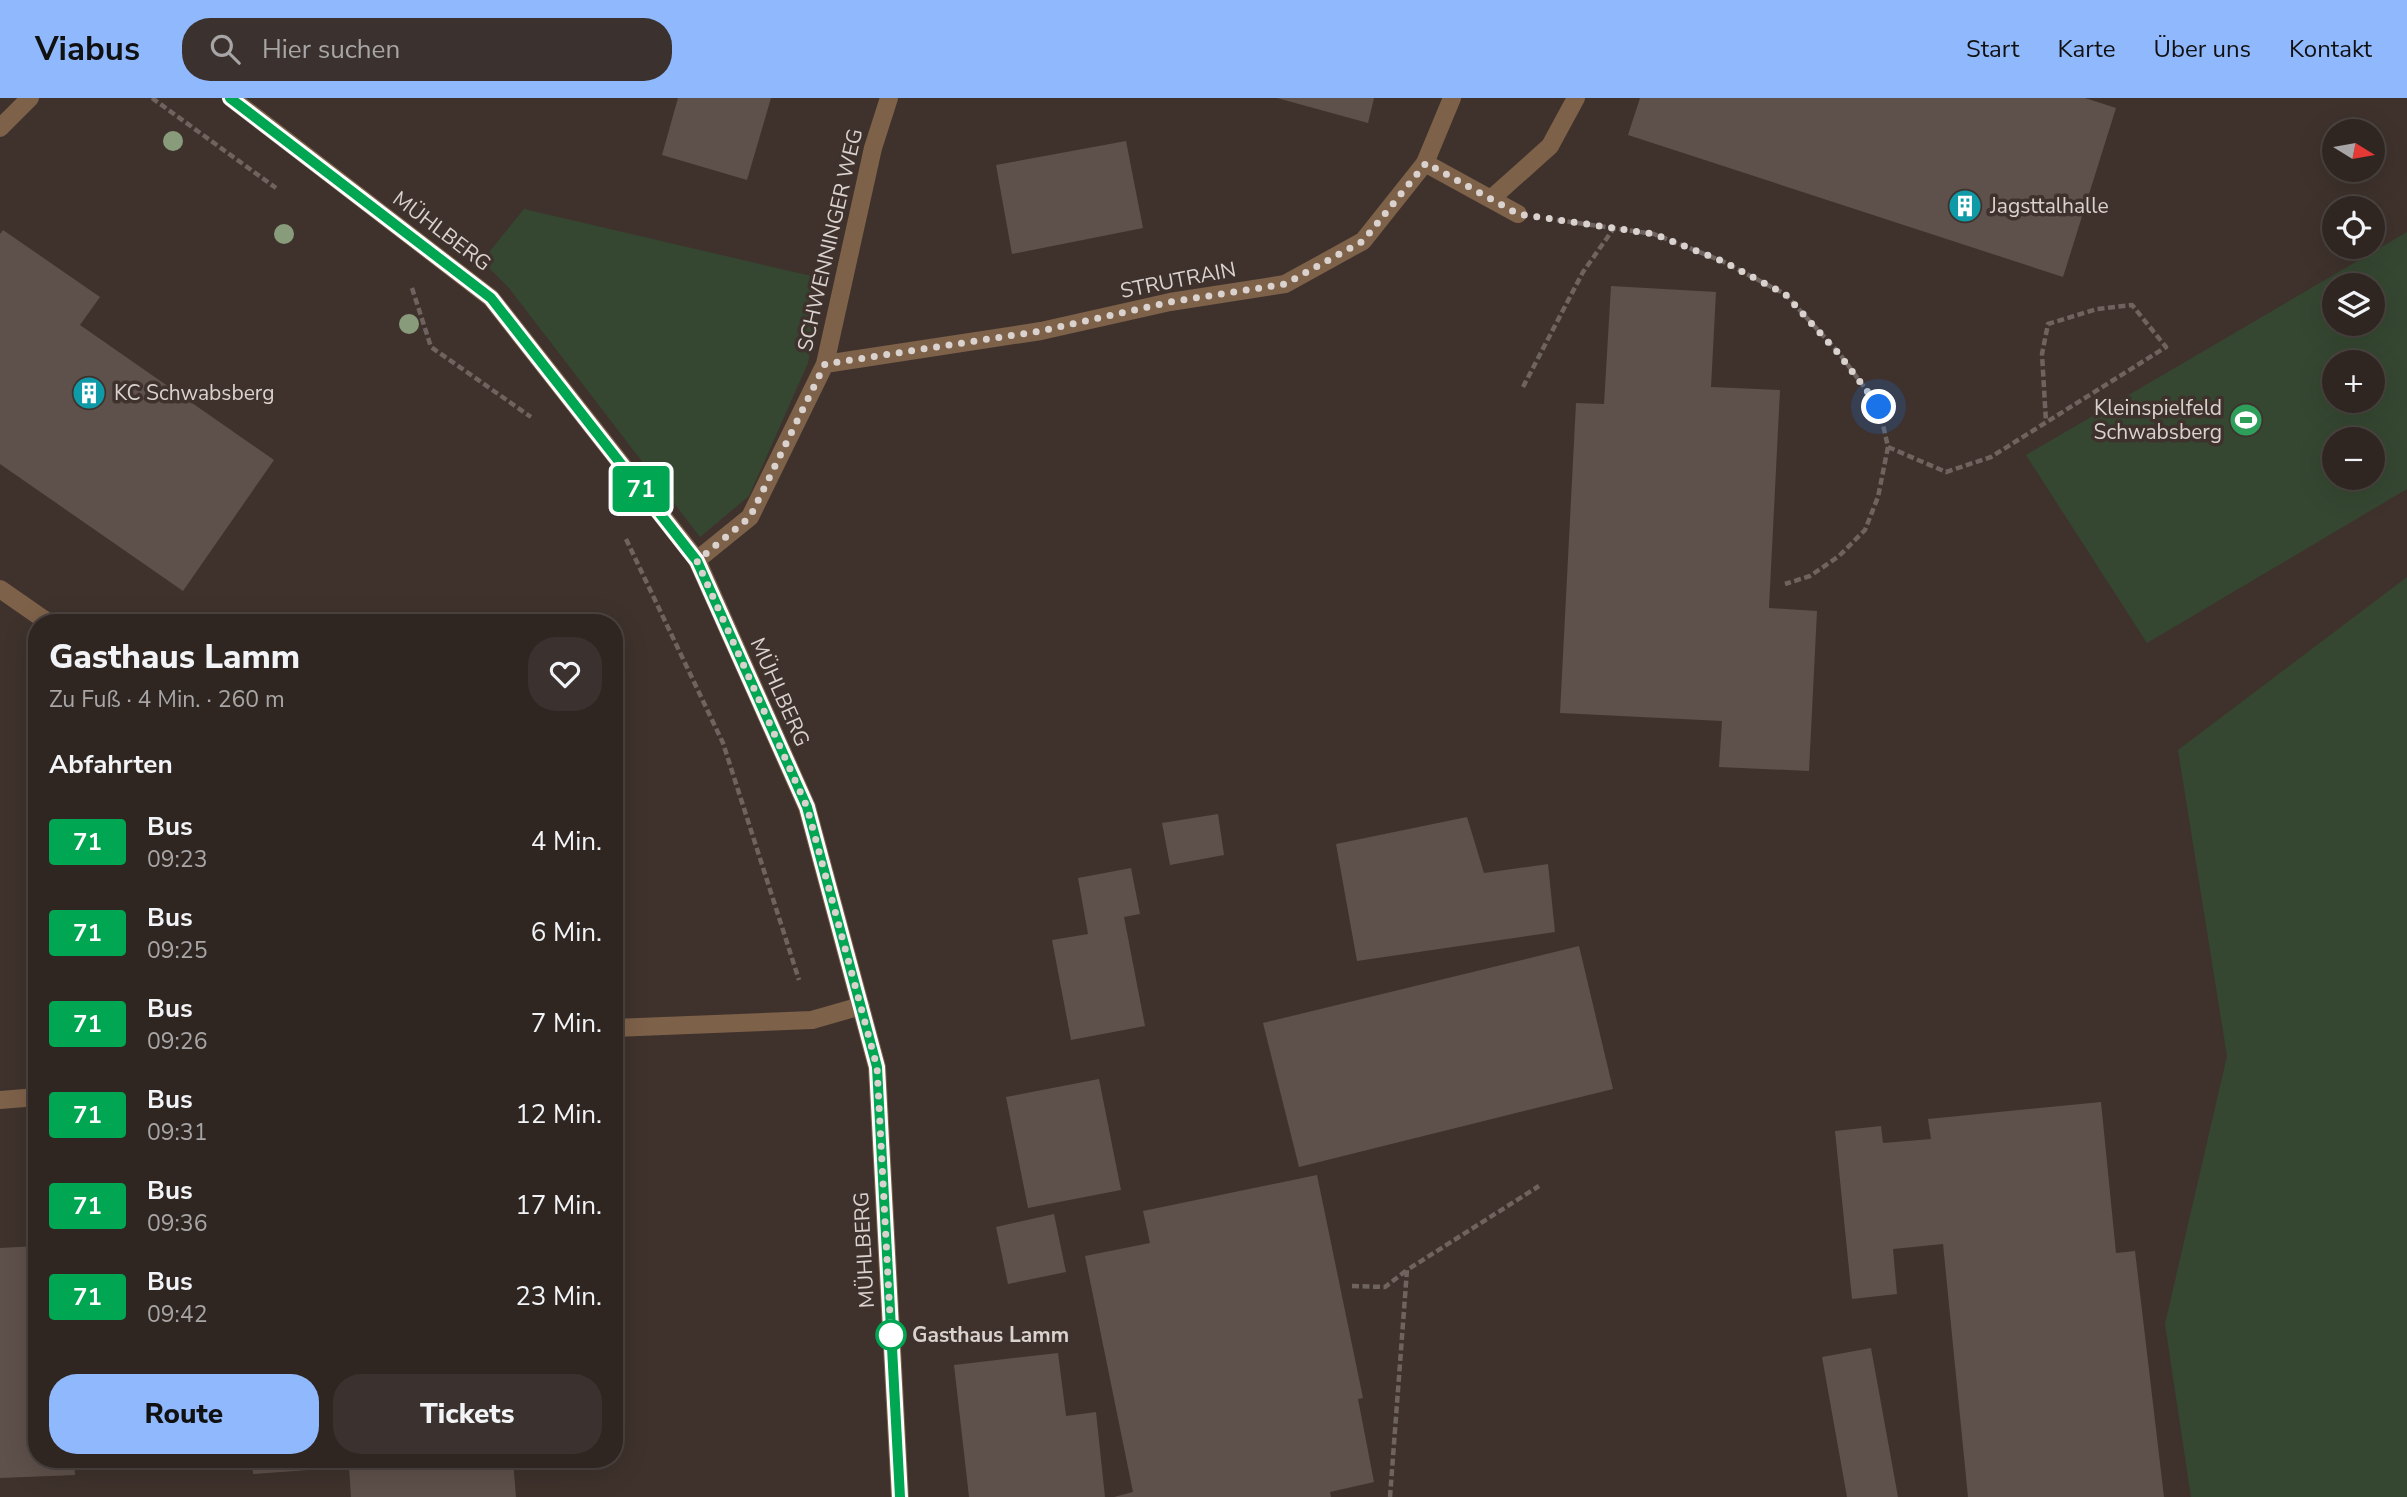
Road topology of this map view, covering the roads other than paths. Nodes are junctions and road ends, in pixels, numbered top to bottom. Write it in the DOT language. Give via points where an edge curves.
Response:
graph roads {
  1 [pos="30,98"];
  2 [pos="230,98"];
  3 [pos="889,98"];
  4 [pos="1452,98"];
  5 [pos="1576,98"];
  6 [pos="0,128"];
  7 [pos="1426,163"];
  8 [pos="1492,198"];
  9 [pos="1518,214"];
  10 [pos="825,364"];
  11 [pos="697,561"];
  12 [pos="0,589"];
  13 [pos="36,614"];
  14 [pos="861,1006"];
  15 [pos="623,1028"];
  16 [pos="28,1098"];
  17 [pos="0,1100"];
  18 [pos="900,1497"];
  1 -- 6 [label="street"];
  2 -- 11 [label="street, MÜHLBERG" via="491,298"];
  3 -- 10 [label="street, SCHWENNINGER WEG" via="873,148"];
  4 -- 7 [label="street, STRUTRAIN"];
  5 -- 8 [label="street" via="1550,146"];
  7 -- 8 [label="street"];
  7 -- 10 [label="street, STRUTRAIN" via="1363,241 1285,284 1170,302 1041,331"];
  8 -- 9 [label="street"];
  10 -- 11 [label="street, SCHWENNINGER WEG" via="750,517"];
  11 -- 14 [label="street, MÜHLBERG" via="807,807"];
  12 -- 13 [label="street"];
  14 -- 15 [label="street" via="812,1020"];
  14 -- 18 [label="street, MÜHLBERG" via="877,1067"];
  16 -- 17 [label="street"];
}
